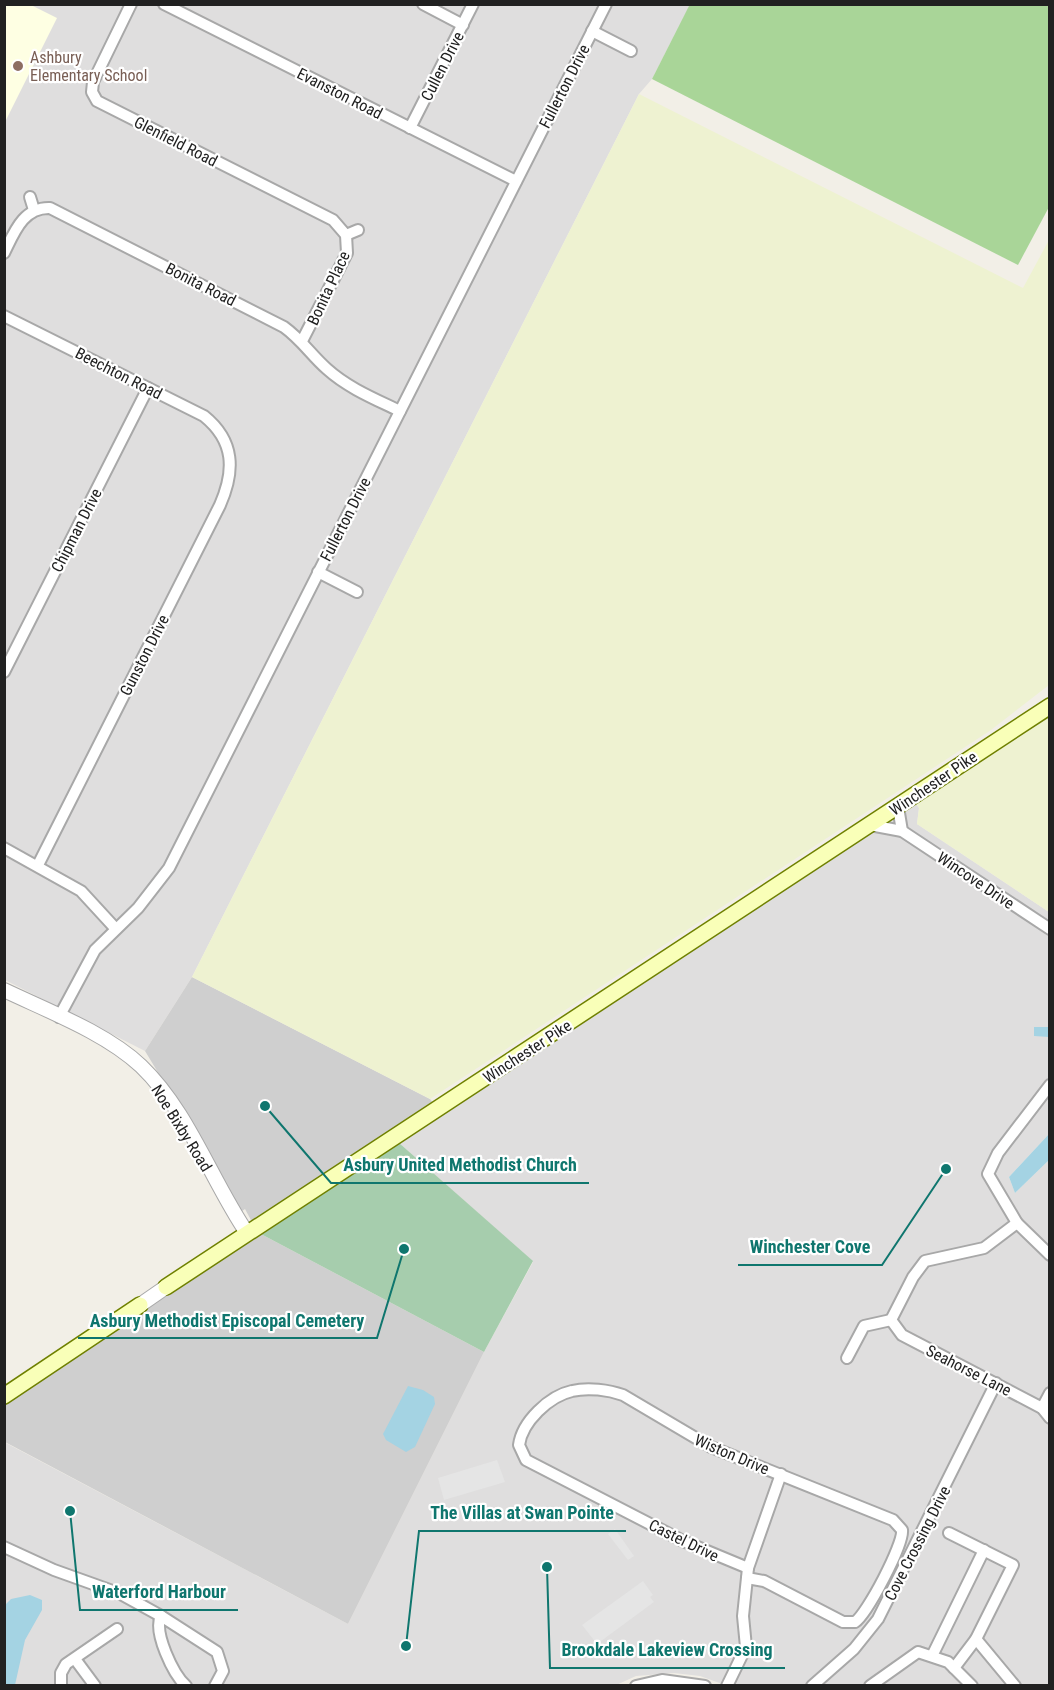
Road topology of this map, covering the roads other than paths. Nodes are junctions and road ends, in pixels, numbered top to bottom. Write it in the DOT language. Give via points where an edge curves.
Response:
graph roads {
  1 [pos="131,4"];
  2 [pos="164,4"];
  3 [pos="423,4"];
  4 [pos="473,4"];
  5 [pos="606,4"];
  6 [pos="463,25"];
  7 [pos="592,31"];
  8 [pos="631,51"];
  9 [pos="410,128"];
  10 [pos="516,181"];
  11 [pos="30,197"];
  12 [pos="34,210"];
  13 [pos="358,230"];
  14 [pos="346,235"];
  15 [pos="4,253"];
  16 [pos="4,316"];
  17 [pos="302,341"];
  18 [pos="148,388"];
  19 [pos="400,411"];
  20 [pos="225,441"];
  21 [pos="318,572"];
  22 [pos="357,592"];
  23 [pos="4,672"];
  24 [pos="1050,706"];
  25 [pos="898,807"];
  26 [pos="870,825"];
  27 [pos="902,831"];
  28 [pos="4,848"];
  29 [pos="38,865"];
  30 [pos="115,928"];
  31 [pos="1050,929"];
  32 [pos="4,990"];
  33 [pos="59,1017"];
  34 [pos="1050,1085"];
  35 [pos="1017,1223"];
  36 [pos="247,1233"];
  37 [pos="1050,1256"];
  38 [pos="166,1287"];
  39 [pos="140,1305"];
  40 [pos="891,1320"];
  41 [pos="847,1358"];
  42 [pos="996,1383"];
  43 [pos="1050,1394"];
  44 [pos="4,1396"];
  45 [pos="1042,1408"];
  46 [pos="1050,1418"];
  47 [pos="526,1460"];
  48 [pos="781,1474"];
  49 [pos="949,1533"];
  50 [pos="4,1547"];
  51 [pos="984,1550"];
  52 [pos="747,1573"];
  53 [pos="885,1574"];
  54 [pos="161,1616"];
  55 [pos="117,1629"];
  56 [pos="976,1639"];
  57 [pos="932,1656"];
  58 [pos="75,1659"];
  59 [pos="954,1668"];
  60 [pos="61,1686"];
  61 [pos="95,1686"];
  62 [pos="186,1686"];
  63 [pos="215,1686"];
  64 [pos="636,1686"];
  65 [pos="705,1686"];
  66 [pos="727,1686"];
  67 [pos="812,1686"];
  68 [pos="870,1686"];
  69 [pos="972,1686"];
  70 [pos="1015,1686"];
  1 -- 14 [label="street, Glenfield Road" via="88,93 333,220"];
  2 -- 9 [label="street, Evanston Road"];
  3 -- 6 [label="street"];
  4 -- 6 [label="street, Cullen Drive"];
  5 -- 7 [label="street, Fullerton Drive"];
  6 -- 9 [label="street, Cullen Drive"];
  7 -- 8 [label="street"];
  7 -- 10 [label="street, Fullerton Drive"];
  9 -- 10 [label="street, Evanston Road"];
  10 -- 19 [label="street, Fullerton Drive"];
  11 -- 12 [label="street"];
  12 -- 15 [label="street" via="17,228"];
  12 -- 17 [label="street, Bonita Road" via="50,208 264,316"];
  13 -- 14 [label="street"];
  14 -- 17 [label="street, Bonita Place" via="346,253"];
  16 -- 18 [label="street, Beechton Road"];
  17 -- 19 [label="street, Bonita Road" via="347,385"];
  18 -- 20 [label="street, Beechton Road" via="204,416"];
  18 -- 23 [label="street, Chipman Drive"];
  19 -- 21 [label="street, Fullerton Drive"];
  20 -- 29 [label="street, Gunston Drive" via="231,465 227,489"];
  21 -- 22 [label="street"];
  21 -- 30 [label="street, Fullerton Drive" via="169,868 151,893"];
  24 -- 25 [label="main road, Winchester Pike"];
  25 -- 26 [label="main road, Winchester Pike"];
  25 -- 27 [label="street"];
  26 -- 27 [label="street, Wincove Drive"];
  26 -- 36 [label="main road, Winchester Pike"];
  27 -- 31 [label="street, Wincove Drive"];
  28 -- 29 [label="street"];
  29 -- 30 [label="street" via="81,891"];
  30 -- 33 [label="street, Fullerton Drive" via="95,950"];
  32 -- 33 [label="street, Noe Bixby Road"];
  33 -- 36 [label="street, Noe Bixby Road" via="126,1054 151,1078"];
  34 -- 35 [label="street" via="988,1169 989,1179"];
  35 -- 37 [label="street"];
  35 -- 40 [label="street" via="984,1248 925,1261"];
  36 -- 38 [label="main road, Winchester Pike"];
  38 -- 39 [label="street, Winchester Pike"];
  39 -- 44 [label="main road, Winchester Pike"];
  40 -- 41 [label="street" via="864,1326"];
  40 -- 42 [label="street, Seahorse Lane" via="902,1335"];
  42 -- 45 [label="street, Seahorse Lane"];
  42 -- 67 [label="street, Cove Crossing Drive" via="878,1619 854,1649"];
  43 -- 45 [label="street"];
  45 -- 46 [label="street, Seahorse Lane"];
  47 -- 48 [label="street, Wiston Drive" via="520,1451 520,1438 546,1406 573,1390 604,1391 623,1395 711,1447"];
  47 -- 52 [label="street, Castel Drive"];
  48 -- 52 [label="street"];
  48 -- 53 [label="street, Wiston Drive" via="896,1522 903,1536"];
  49 -- 51 [label="street"];
  50 -- 54 [label="street" via="113,1591"];
  51 -- 56 [label="street" via="1013,1565"];
  51 -- 57 [label="street"];
  52 -- 53 [label="street, Castel Drive" via="851,1623 864,1614"];
  52 -- 66 [label="street" via="743,1616 746,1647"];
  54 -- 62 [label="street" via="157,1626 172,1669"];
  54 -- 63 [label="street" via="217,1652 223,1671"];
  55 -- 58 [label="street"];
  56 -- 59 [label="street"];
  56 -- 70 [label="street"];
  57 -- 59 [label="street"];
  57 -- 68 [label="street" via="918,1652"];
  58 -- 60 [label="street" via="62,1670"];
  58 -- 61 [label="street"];
  59 -- 69 [label="street"];
  64 -- 65 [label="street" via="662,1680"];
}
